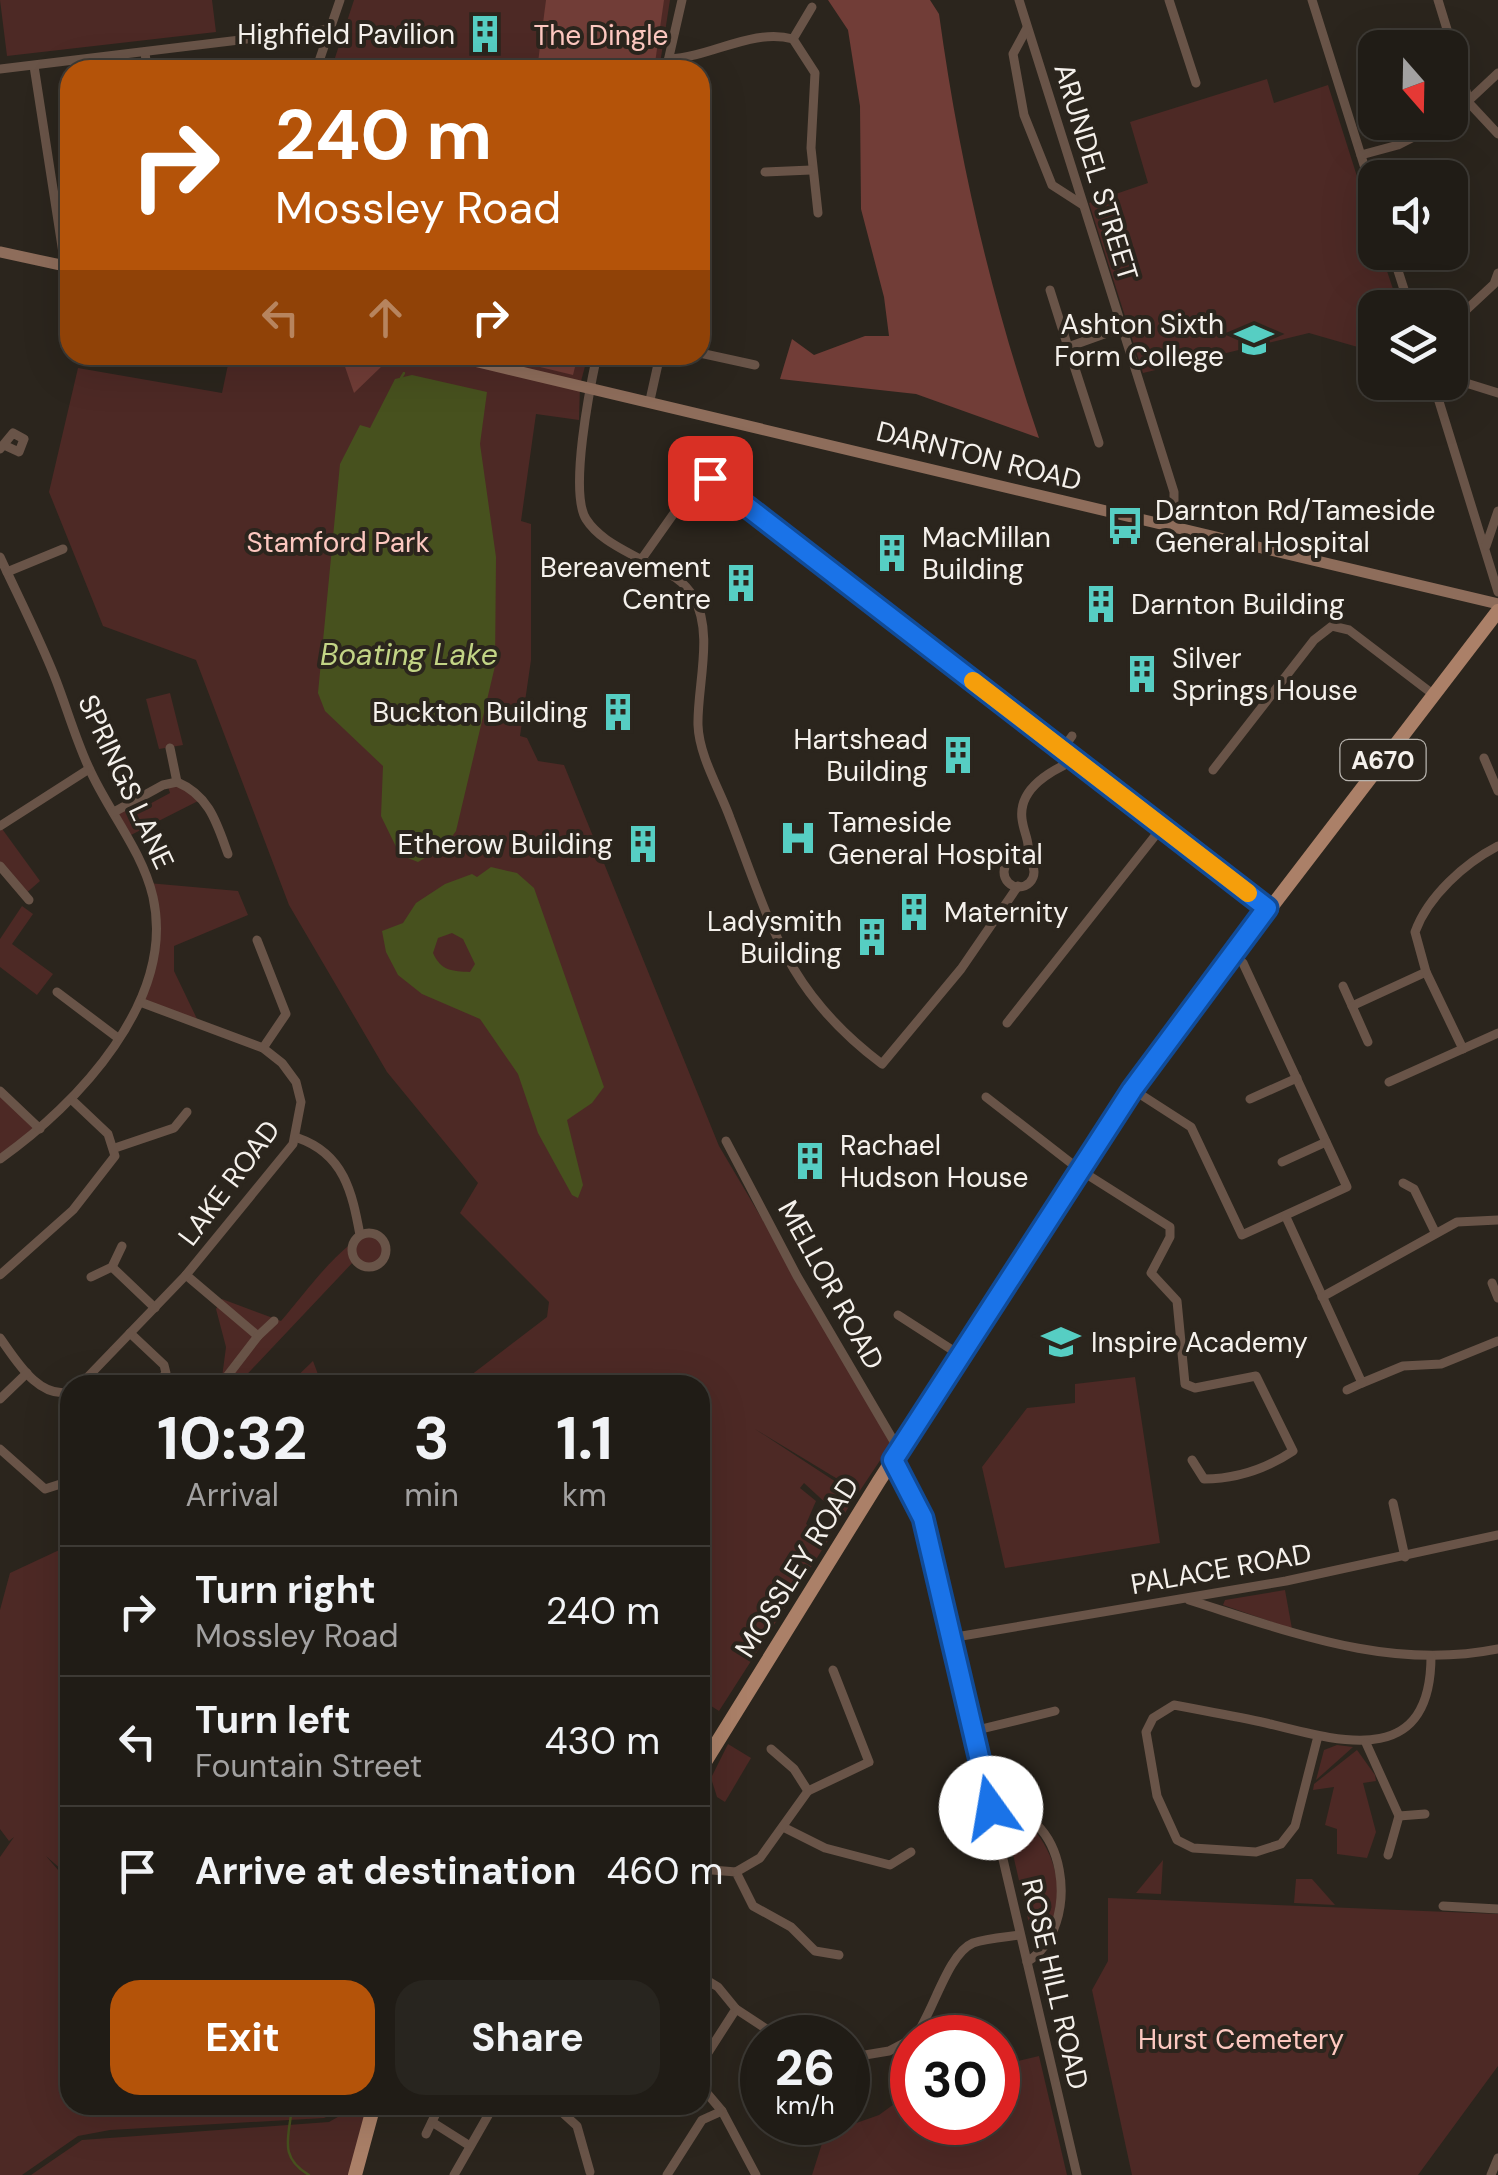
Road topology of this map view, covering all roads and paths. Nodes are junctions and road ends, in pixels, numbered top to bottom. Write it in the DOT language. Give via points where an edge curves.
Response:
graph roads {
  1 [pos="340,0"];
  2 [pos="682,0"];
  3 [pos="1018,0"];
  4 [pos="1169,0"];
  5 [pos="1312,0"];
  6 [pos="1438,0"];
  7 [pos="812,7"];
  8 [pos="1027,28"];
  9 [pos="330,29"];
  10 [pos="794,39"];
  11 [pos="145,52"];
  12 [pos="669,58"];
  13 [pos="82,60"];
  14 [pos="146,60"];
  15 [pos="319,60"];
  16 [pos="60,63"];
  17 [pos="34,66"];
  18 [pos="0,69"];
  19 [pos="1498,74"];
  20 [pos="1196,83"];
  21 [pos="1470,104"];
  22 [pos="1498,134"];
  23 [pos="1408,140"];
  24 [pos="1361,155"];
  25 [pos="1363,160"];
  26 [pos="812,170"];
  27 [pos="765,172"];
  28 [pos="1083,205"];
  29 [pos="818,212"];
  30 [pos="60,220"];
  31 [pos="0,252"];
  32 [pos="60,265"];
  33 [pos="1498,273"];
  34 [pos="1050,290"];
  35 [pos="1468,308"];
  36 [pos="1121,328"];
  37 [pos="1068,348"];
  38 [pos="710,355"];
  39 [pos="489,365"];
  40 [pos="595,365"];
  41 [pos="658,365"];
  42 [pos="756,365"];
  43 [pos="1468,384"];
  44 [pos="589,390"];
  45 [pos="1498,393"];
  46 [pos="650,400"];
  47 [pos="1440,400"];
  48 [pos="1100,442"];
  49 [pos="1498,511"];
  50 [pos="1174,530"];
  51 [pos="1486,549"];
  52 [pos="63,550"];
  53 [pos="0,557"];
  54 [pos="642,560"];
  55 [pos="7,572"];
  56 [pos="1498,592"];
  57 [pos="1498,604"];
  58 [pos="1498,612"];
  59 [pos="1434,695"];
  60 [pos="1072,736"];
  61 [pos="170,748"];
  62 [pos="1062,750"];
  63 [pos="1484,758"];
  64 [pos="1074,760"];
  65 [pos="89,769"];
  66 [pos="1214,770"];
  67 [pos="177,782"];
  68 [pos="1498,791"];
  69 [pos="114,812"];
  70 [pos="0,826"];
  71 [pos="1162,827"];
  72 [pos="1498,846"];
  73 [pos="228,854"];
  74 [pos="1027,859"];
  75 [pos="0,866"];
  76 [pos="1018,886"];
  77 [pos="28,900"];
  78 [pos="1267,908"];
  79 [pos="257,940"];
  80 [pos="1232,954"];
  81 [pos="1426,972"];
  82 [pos="1343,986"];
  83 [pos="57,992"];
  84 [pos="140,1002"];
  85 [pos="1352,1006"];
  86 [pos="1007,1022"];
  87 [pos="1498,1033"];
  88 [pos="118,1038"];
  89 [pos="1368,1042"];
  90 [pos="263,1048"];
  91 [pos="1463,1049"];
  92 [pos="1297,1078"];
  93 [pos="1389,1082"];
  94 [pos="1132,1090"];
  95 [pos="0,1091"];
  96 [pos="986,1096"];
  97 [pos="71,1099"];
  98 [pos="1250,1099"];
  99 [pos="187,1112"];
  100 [pos="40,1128"];
  101 [pos="298,1138"];
  102 [pos="726,1140"];
  103 [pos="1326,1142"];
  104 [pos="115,1148"];
  105 [pos="0,1159"];
  106 [pos="1282,1162"];
  107 [pos="1080,1170"];
  108 [pos="1403,1184"];
  109 [pos="1286,1216"];
  110 [pos="1498,1220"];
  111 [pos="1434,1232"];
  112 [pos="360,1235"];
  113 [pos="122,1246"];
  114 [pos="112,1267"];
  115 [pos="0,1275"];
  116 [pos="186,1275"];
  117 [pos="91,1277"];
  118 [pos="1492,1284"];
  119 [pos="1322,1296"];
  120 [pos="1498,1298"];
  121 [pos="155,1308"];
  122 [pos="898,1315"];
  123 [pos="274,1321"];
  124 [pos="130,1333"];
  125 [pos="258,1336"];
  126 [pos="0,1338"];
  127 [pos="1498,1342"];
  128 [pos="960,1355"];
  129 [pos="26,1373"];
  130 [pos="90,1375"];
  131 [pos="164,1375"];
  132 [pos="227,1375"];
  133 [pos="1362,1383"];
  134 [pos="1346,1390"];
  135 [pos="60,1393"];
  136 [pos="0,1399"];
  137 [pos="0,1449"];
  138 [pos="896,1455"];
  139 [pos="1192,1460"];
  140 [pos="60,1484"];
  141 [pos="1392,1503"];
  142 [pos="1498,1536"];
  143 [pos="1404,1557"];
  144 [pos="1186,1600"];
  145 [pos="950,1638"];
  146 [pos="1498,1648"];
  147 [pos="1431,1656"];
  148 [pos="833,1670"];
  149 [pos="1055,1710"];
  150 [pos="973,1731"];
  151 [pos="1318,1736"];
  152 [pos="1366,1743"];
  153 [pos="771,1749"];
  154 [pos="710,1754"];
  155 [pos="808,1791"];
  156 [pos="991,1808"];
  157 [pos="1425,1814"];
  158 [pos="1399,1816"];
  159 [pos="783,1827"];
  160 [pos="911,1852"];
  161 [pos="1388,1855"];
  162 [pos="710,1870"];
  163 [pos="736,1872"];
  164 [pos="1443,1906"];
  165 [pos="1498,1909"];
  166 [pos="1020,1935"];
  167 [pos="839,1955"];
  168 [pos="1027,1962"];
  169 [pos="710,1982"];
  170 [pos="736,2009"];
  171 [pos="745,2015"];
  172 [pos="929,2015"];
  173 [pos="710,2049"];
  174 [pos="710,2097"];
  175 [pos="722,2111"];
  176 [pos="371,2115"];
  177 [pos="435,2115"];
  178 [pos="488,2115"];
  179 [pos="565,2115"];
  180 [pos="432,2122"];
  181 [pos="426,2134"];
  182 [pos="470,2146"];
  183 [pos="1498,2158"];
  184 [pos="590,2172"];
  185 [pos="356,2175"];
  186 [pos="454,2175"];
  187 [pos="668,2175"];
  188 [pos="756,2175"];
  189 [pos="1077,2175"];
  190 [pos="1490,2175"];
  1 -- 9 [label="street"];
  2 -- 12 [label="street"];
  3 -- 8 [label="street, ARUNDEL STREET"];
  4 -- 20 [label="street"];
  5 -- 24 [label="street"];
  6 -- 21 [label="street"];
  7 -- 10 [label="street"];
  8 -- 28 [label="street, ARUNDEL STREET"];
  8 -- 28 [label="street" via="1013,54 1024,115 1052,185"];
  9 -- 11 [label="street"];
  9 -- 15 [label="street"];
  10 -- 12 [label="street" via="772,34 696,57"];
  10 -- 26 [label="street" via="815,73"];
  11 -- 13 [label="street"];
  11 -- 14 [label="street"];
  16 -- 17 [label="street"];
  17 -- 18 [label="street"];
  17 -- 30 [label="street"];
  19 -- 21 [label="street"];
  21 -- 22 [label="street"];
  23 -- 24 [label="street"];
  24 -- 25 [label="street"];
  26 -- 27 [label="street"];
  26 -- 29 [label="street"];
  28 -- 36 [label="street, ARUNDEL STREET"];
  31 -- 32 [label="street"];
  33 -- 35 [label="street"];
  34 -- 37 [label="street"];
  36 -- 37 [label="street"];
  36 -- 50 [label="street, ARUNDEL STREET" via="1174,492"];
  37 -- 48 [label="street"];
  38 -- 42 [label="street"];
  39 -- 44 [label="street, DARNTON ROAD"];
  40 -- 44 [label="street"];
  41 -- 46 [label="street"];
  43 -- 45 [label="street"];
  44 -- 46 [label="street, DARNTON ROAD"];
  44 -- 54 [label="street" via="583,516 599,536"];
  46 -- 50 [label="street, DARNTON ROAD"];
  47 -- 51 [label="street"];
  49 -- 51 [label="street"];
  50 -- 57 [label="street, DARNTON ROAD"];
  51 -- 56 [label="street"];
  52 -- 55 [label="street"];
  53 -- 55 [label="street, SPRINGS LANE"];
  54 -- 62 [label="street" via="696,482 710,478"];
  54 -- 76 [label="street" via="675,575 695,598 703,629 701,741 776,942 825,1014 882,1064"];
  55 -- 65 [label="street, SPRINGS LANE"];
  58 -- 59 [label="main road, MOSSLEY ROAD / A670"];
  59 -- 66 [label="street" via="1349,630 1332,626 1314,640"];
  59 -- 78 [label="main road, MOSSLEY ROAD / A670"];
  60 -- 62 [label="street"];
  61 -- 67 [label="street"];
  62 -- 64 [label="street"];
  63 -- 68 [label="street"];
  64 -- 71 [label="street"];
  64 -- 74 [label="street" via="1042,777 1022,806 1031,842"];
  65 -- 69 [label="street, SPRINGS LANE"];
  65 -- 70 [label="street"];
  67 -- 69 [label="street"];
  67 -- 73 [label="street" via="212,810"];
  69 -- 84 [label="street, SPRINGS LANE" via="153,898 157,953"];
  71 -- 78 [label="street"];
  71 -- 86 [label="street"];
  72 -- 81 [label="street" via="1473,859 1419,922"];
  74 -- 76 [label="street" via="1034,876"];
  74 -- 76 [label="street" via="1006,865 1007,880"];
  75 -- 77 [label="street"];
  78 -- 80 [label="main road, MOSSLEY ROAD / A670"];
  79 -- 90 [label="street" via="286,1014"];
  80 -- 92 [label="street" via="1243,963"];
  80 -- 94 [label="main road, MOSSLEY ROAD / A670"];
  81 -- 85 [label="street"];
  81 -- 91 [label="street"];
  82 -- 85 [label="street"];
  83 -- 88 [label="street"];
  84 -- 88 [label="street, SPRINGS LANE"];
  84 -- 90 [label="street, LAKE ROAD"];
  85 -- 89 [label="street"];
  87 -- 91 [label="street"];
  88 -- 97 [label="street, SPRINGS LANE"];
  90 -- 101 [label="street, LAKE ROAD" via="296,1082"];
  91 -- 93 [label="street"];
  92 -- 98 [label="street"];
  92 -- 103 [label="street"];
  94 -- 107 [label="main road, MOSSLEY ROAD / A670"];
  94 -- 109 [label="street" via="1192,1127 1242,1236"];
  95 -- 100 [label="street"];
  96 -- 107 [label="street"];
  97 -- 100 [label="street, SPRINGS LANE"];
  97 -- 104 [label="street"];
  99 -- 104 [label="street" via="174,1128"];
  100 -- 105 [label="street, SPRINGS LANE"];
  101 -- 112 [label="street" via="322,1150 344,1174"];
  101 -- 116 [label="street, LAKE ROAD"];
  102 -- 138 [label="street, MELLOR ROAD"];
  103 -- 106 [label="street"];
  103 -- 109 [label="street" via="1348,1187"];
  104 -- 115 [label="street" via="110,1166 72,1210"];
  107 -- 128 [label="main road, MOSSLEY ROAD / A670"];
  107 -- 139 [label="street" via="1170,1228 1151,1273 1177,1302 1188,1388 1256,1376 1292,1451 1228,1479 1204,1479"];
  108 -- 111 [label="street" via="1414,1188"];
  109 -- 119 [label="street"];
  110 -- 111 [label="street" via="1456,1222"];
  111 -- 119 [label="street"];
  113 -- 114 [label="street"];
  114 -- 117 [label="street"];
  114 -- 121 [label="street"];
  116 -- 121 [label="street, LAKE ROAD"];
  116 -- 125 [label="street"];
  118 -- 120 [label="street"];
  119 -- 133 [label="street"];
  121 -- 124 [label="street, LAKE ROAD"];
  122 -- 128 [label="street"];
  123 -- 125 [label="street"];
  124 -- 130 [label="street, LAKE ROAD"];
  124 -- 131 [label="street" via="164,1365"];
  125 -- 132 [label="street"];
  126 -- 129 [label="street"];
  127 -- 133 [label="street"];
  128 -- 138 [label="main road, MOSSLEY ROAD / A670"];
  129 -- 135 [label="street"];
  129 -- 136 [label="street"];
  133 -- 134 [label="street"];
  137 -- 140 [label="street" via="45,1489"];
  138 -- 145 [label="street, ROSE HILL ROAD" via="923,1518"];
  138 -- 154 [label="main road, MOSSLEY ROAD / A670"];
  141 -- 143 [label="street"];
  142 -- 143 [label="street, PALACE ROAD"];
  143 -- 144 [label="street, PALACE ROAD"];
  144 -- 145 [label="street, PALACE ROAD"];
  144 -- 147 [label="street" via="1324,1643"];
  145 -- 150 [label="street, ROSE HILL ROAD"];
  146 -- 147 [label="street"];
  147 -- 152 [label="street" via="1425,1704 1395,1734"];
  148 -- 155 [label="street" via="869,1762"];
  149 -- 150 [label="street"];
  150 -- 156 [label="street, ROSE HILL ROAD"];
  151 -- 151 [label="street" via="1294,1826 1281,1844 1256,1852 1193,1848 1169,1830 1146,1732 1164,1709 1174,1705"];
  151 -- 152 [label="street"];
  152 -- 158 [label="street"];
  153 -- 155 [label="street"];
  155 -- 159 [label="street"];
  156 -- 166 [label="street, ROSE HILL ROAD"];
  156 -- 168 [label="street" via="1027,1818 1060,1867 1055,1933"];
  157 -- 158 [label="street"];
  158 -- 161 [label="street"];
  159 -- 160 [label="street" via="825,1848 890,1866"];
  159 -- 163 [label="street" via="760,1858"];
  162 -- 163 [label="street"];
  163 -- 167 [label="street" via="753,1906 790,1926 815,1951"];
  164 -- 165 [label="street"];
  166 -- 168 [label="street, ROSE HILL ROAD"];
  166 -- 172 [label="street" via="970,1944 953,1962"];
  168 -- 189 [label="street, ROSE HILL ROAD"];
  169 -- 170 [label="street"];
  170 -- 171 [label="street"];
  170 -- 173 [label="street"];
  174 -- 175 [label="street"];
  175 -- 187 [label="street" via="702,2120"];
  175 -- 188 [label="street"];
  176 -- 185 [label="main road"];
  177 -- 180 [label="street"];
  178 -- 182 [label="street"];
  179 -- 184 [label="street" via="577,2126"];
  180 -- 181 [label="street"];
  180 -- 182 [label="street"];
  182 -- 186 [label="street"];
  183 -- 190 [label="street"];
}
